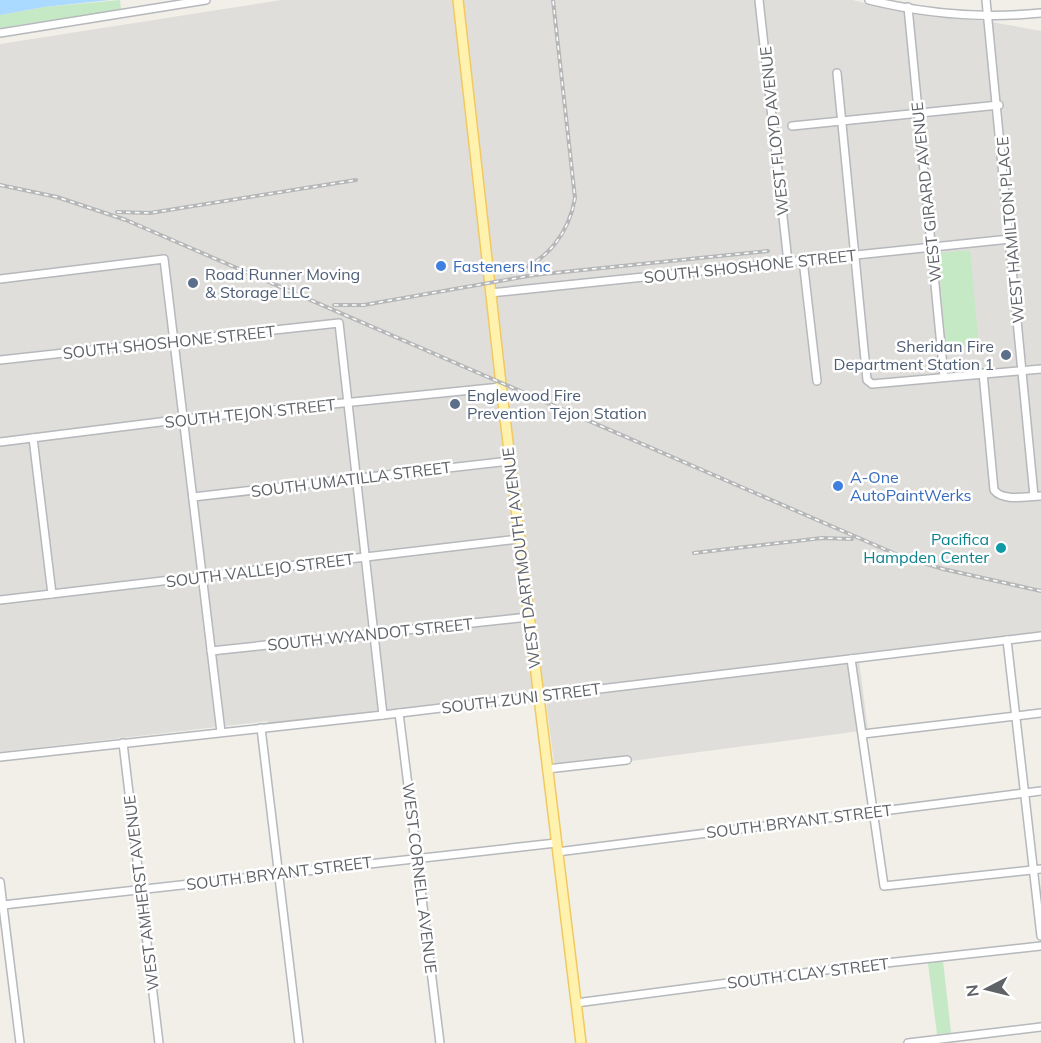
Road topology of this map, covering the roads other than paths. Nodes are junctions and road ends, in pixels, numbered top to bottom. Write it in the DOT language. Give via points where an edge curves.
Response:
graph roads {
  1 [pos="206,0"];
  2 [pos="458,0"];
  3 [pos="759,0"];
  4 [pos="869,0"];
  5 [pos="987,4"];
  6 [pos="908,8"];
  7 [pos="1041,13"];
  8 [pos="988,17"];
  9 [pos="0,33"];
  10 [pos="837,73"];
  11 [pos="999,105"];
  12 [pos="919,113"];
  13 [pos="842,121"];
  14 [pos="792,126"];
  15 [pos="1010,239"];
  16 [pos="932,247"];
  17 [pos="855,255"];
  18 [pos="803,261"];
  19 [pos="788,262"];
  20 [pos="0,279"];
  21 [pos="490,293"];
  22 [pos="174,341"];
  23 [pos="0,360"];
  24 [pos="1041,369"];
  25 [pos="1023,371"];
  26 [pos="983,373"];
  27 [pos="944,377"];
  28 [pos="817,381"];
  29 [pos="501,387"];
  30 [pos="347,402"];
  31 [pos="183,419"];
  32 [pos="33,438"];
  33 [pos="0,442"];
  34 [pos="510,461"];
  35 [pos="356,479"];
  36 [pos="1038,496"];
  37 [pos="193,497"];
  38 [pos="519,539"];
  39 [pos="365,557"];
  40 [pos="202,576"];
  41 [pos="52,594"];
  42 [pos="0,600"];
  43 [pos="528,616"];
  44 [pos="374,634"];
  45 [pos="1041,636"];
  46 [pos="1007,640"];
  47 [pos="211,651"];
  48 [pos="851,659"];
  49 [pos="538,696"];
  50 [pos="399,713"];
  51 [pos="1041,713"];
  52 [pos="382,715"];
  53 [pos="1016,716"];
  54 [pos="261,728"];
  55 [pos="221,732"];
  56 [pos="863,734"];
  57 [pos="123,743"];
  58 [pos="0,757"];
  59 [pos="627,760"];
  60 [pos="547,769"];
  61 [pos="1041,791"];
  62 [pos="1024,794"];
  63 [pos="873,812"];
  64 [pos="557,847"];
  65 [pos="418,857"];
  66 [pos="1037,870"];
  67 [pos="278,873"];
  68 [pos="0,882"];
  69 [pos="140,890"];
  70 [pos="3,905"];
  71 [pos="1041,936"];
  72 [pos="1041,946"];
  73 [pos="576,1003"];
  74 [pos="1041,1027"];
  75 [pos="20,1043"];
  76 [pos="159,1043"];
  77 [pos="299,1043"];
  78 [pos="440,1043"];
  79 [pos="581,1043"];
  80 [pos="908,1043"];
  1 -- 9 [label="street"];
  2 -- 21 [label="main road, WEST DARTMOUTH AVENUE"];
  3 -- 19 [label="street, WEST FLOYD AVENUE"];
  4 -- 6 [label="street"];
  5 -- 8 [label="street, WEST HAMILTON PLACE"];
  6 -- 8 [label="street"];
  6 -- 12 [label="street, WEST GIRARD AVENUE"];
  7 -- 8 [label="street"];
  8 -- 11 [label="street, WEST HAMILTON PLACE"];
  10 -- 13 [label="street"];
  11 -- 12 [label="street"];
  11 -- 15 [label="street, WEST HAMILTON PLACE"];
  12 -- 13 [label="street"];
  12 -- 16 [label="street, WEST GIRARD AVENUE"];
  13 -- 14 [label="street"];
  13 -- 17 [label="street"];
  15 -- 16 [label="street, SOUTH SHOSHONE STREET"];
  15 -- 25 [label="street, WEST HAMILTON PLACE"];
  16 -- 17 [label="street, SOUTH SHOSHONE STREET"];
  16 -- 27 [label="street, WEST GIRARD AVENUE"];
  17 -- 18 [label="street, SOUTH SHOSHONE STREET"];
  17 -- 27 [label="street" via="869,383"];
  18 -- 19 [label="street, SOUTH SHOSHONE STREET"];
  18 -- 28 [label="street"];
  19 -- 21 [label="street, SOUTH SHOSHONE STREET"];
  20 -- 22 [label="street" via="164,259"];
  21 -- 29 [label="main road, WEST DARTMOUTH AVENUE"];
  22 -- 23 [label="street, SOUTH SHOSHONE STREET"];
  22 -- 30 [label="street, SOUTH SHOSHONE STREET" via="339,323"];
  22 -- 31 [label="street"];
  24 -- 25 [label="street"];
  25 -- 26 [label="street"];
  25 -- 36 [label="street, WEST HAMILTON PLACE"];
  26 -- 27 [label="street"];
  26 -- 36 [label="street" via="994,490 1002,496"];
  29 -- 30 [label="street, SOUTH TEJON STREET"];
  29 -- 34 [label="main road, WEST DARTMOUTH AVENUE"];
  30 -- 31 [label="street, SOUTH TEJON STREET"];
  30 -- 35 [label="street"];
  31 -- 32 [label="street, SOUTH TEJON STREET"];
  31 -- 37 [label="street"];
  32 -- 33 [label="street, SOUTH TEJON STREET"];
  32 -- 41 [label="street"];
  34 -- 35 [label="street, SOUTH UMATILLA STREET"];
  34 -- 38 [label="main road, WEST DARTMOUTH AVENUE"];
  35 -- 37 [label="street, SOUTH UMATILLA STREET"];
  35 -- 39 [label="street"];
  37 -- 40 [label="street"];
  38 -- 39 [label="street, SOUTH VALLEJO STREET"];
  38 -- 43 [label="main road, WEST DARTMOUTH AVENUE"];
  39 -- 40 [label="street, SOUTH VALLEJO STREET"];
  39 -- 44 [label="street"];
  40 -- 41 [label="street, SOUTH VALLEJO STREET"];
  40 -- 47 [label="street"];
  41 -- 42 [label="street, SOUTH VALLEJO STREET"];
  43 -- 44 [label="street, SOUTH WYANDOT STREET"];
  43 -- 49 [label="main road, WEST DARTMOUTH AVENUE"];
  44 -- 47 [label="street, SOUTH WYANDOT STREET"];
  44 -- 52 [label="street"];
  45 -- 46 [label="street, SOUTH ZUNI STREET"];
  46 -- 48 [label="street, SOUTH ZUNI STREET"];
  46 -- 53 [label="street"];
  47 -- 55 [label="street"];
  48 -- 49 [label="street, SOUTH ZUNI STREET"];
  48 -- 56 [label="street"];
  49 -- 50 [label="street, SOUTH ZUNI STREET"];
  49 -- 60 [label="main road, WEST DARTMOUTH AVENUE"];
  50 -- 52 [label="street, SOUTH ZUNI STREET"];
  50 -- 65 [label="street, WEST CORNELL AVENUE"];
  51 -- 53 [label="street"];
  52 -- 54 [label="street, SOUTH ZUNI STREET"];
  53 -- 56 [label="street"];
  53 -- 62 [label="street"];
  54 -- 55 [label="street, SOUTH ZUNI STREET"];
  54 -- 67 [label="street"];
  55 -- 57 [label="street, SOUTH ZUNI STREET"];
  56 -- 63 [label="street"];
  57 -- 58 [label="street, SOUTH ZUNI STREET"];
  57 -- 69 [label="street, WEST AMHERST AVENUE"];
  59 -- 60 [label="street"];
  60 -- 64 [label="main road, WEST DARTMOUTH AVENUE"];
  61 -- 62 [label="street, SOUTH BRYANT STREET"];
  62 -- 63 [label="street, SOUTH BRYANT STREET"];
  62 -- 66 [label="street"];
  63 -- 64 [label="street, SOUTH BRYANT STREET"];
  63 -- 66 [label="street" via="884,886"];
  64 -- 65 [label="street, SOUTH BRYANT STREET"];
  64 -- 73 [label="main road, WEST DARTMOUTH AVENUE"];
  65 -- 67 [label="street, SOUTH BRYANT STREET"];
  65 -- 78 [label="street, WEST CORNELL AVENUE"];
  66 -- 71 [label="street"];
  67 -- 69 [label="street, SOUTH BRYANT STREET"];
  67 -- 77 [label="street"];
  68 -- 70 [label="street"];
  69 -- 70 [label="street, SOUTH BRYANT STREET"];
  69 -- 76 [label="street, WEST AMHERST AVENUE"];
  70 -- 75 [label="street"];
  72 -- 73 [label="street, SOUTH CLAY STREET"];
  73 -- 79 [label="main road, WEST DARTMOUTH AVENUE"];
  74 -- 80 [label="street"];
}
